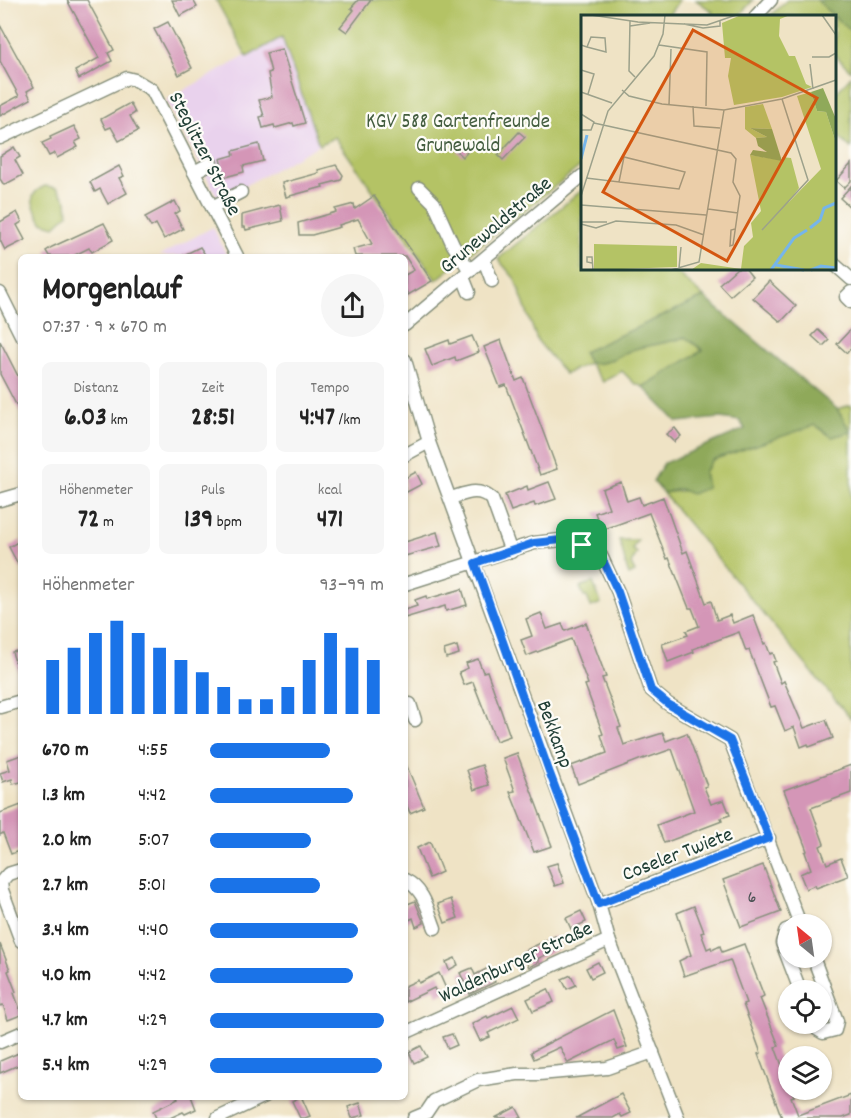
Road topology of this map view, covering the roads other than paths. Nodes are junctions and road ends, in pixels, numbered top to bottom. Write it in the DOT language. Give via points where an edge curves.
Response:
graph roads {
  1 [pos="771,0"];
  2 [pos="757,15"];
  3 [pos="0,138"];
  4 [pos="211,163"];
  5 [pos="194,172"];
  6 [pos="581,177"];
  7 [pos="419,188"];
  8 [pos="241,192"];
  9 [pos="212,207"];
  10 [pos="236,254"];
  11 [pos="484,260"];
  12 [pos="836,266"];
  13 [pos="467,274"];
  14 [pos="851,279"];
  15 [pos="492,281"];
  16 [pos="469,292"];
  17 [pos="851,292"];
  18 [pos="0,294"];
  19 [pos="851,302"];
  20 [pos="408,323"];
  21 [pos="18,329"];
  22 [pos="408,370"];
  23 [pos="429,442"];
  24 [pos="408,453"];
  25 [pos="18,495"];
  26 [pos="451,498"];
  27 [pos="0,500"];
  28 [pos="510,552"];
  29 [pos="475,563"];
  30 [pos="408,584"];
  31 [pos="18,702"];
  32 [pos="408,704"];
  33 [pos="0,707"];
  34 [pos="416,720"];
  35 [pos="769,838"];
  36 [pos="18,871"];
  37 [pos="0,881"];
  38 [pos="408,882"];
  39 [pos="599,904"];
  40 [pos="796,914"];
  41 [pos="435,928"];
  42 [pos="18,933"];
  43 [pos="609,940"];
  44 [pos="832,1008"];
  45 [pos="832,1031"];
  46 [pos="408,1032"];
  47 [pos="18,1034"];
  48 [pos="0,1042"];
  49 [pos="653,1052"];
  50 [pos="257,1100"];
  51 [pos="218,1118"];
  52 [pos="414,1118"];
  53 [pos="678,1118"];
  1 -- 2 [label="street"];
  3 -- 5 [label="street, Steglitzer Straße" via="127,78 152,90"];
  4 -- 5 [label="street"];
  5 -- 9 [label="street, Steglitzer Straße"];
  6 -- 11 [label="street, Grunewaldstraße"];
  7 -- 13 [label="street" via="434,203"];
  8 -- 9 [label="street"];
  9 -- 10 [label="street, Steglitzer Straße"];
  11 -- 13 [label="street, Grunewaldstraße"];
  11 -- 15 [label="street"];
  12 -- 14 [label="street"];
  13 -- 16 [label="street"];
  13 -- 20 [label="street, Grunewaldstraße"];
  17 -- 19 [label="street" via="846,297"];
  18 -- 21 [label="street"];
  22 -- 23 [label="street, Bekkamp"];
  23 -- 24 [label="street"];
  23 -- 26 [label="street, Bekkamp"];
  25 -- 27 [label="street"];
  26 -- 28 [label="street" via="475,490 492,499"];
  26 -- 29 [label="street, Bekkamp"];
  28 -- 29 [label="street"];
  28 -- 35 [label="street" via="534,543 561,540 589,547 601,556 618,592 651,690 730,740"];
  29 -- 30 [label="street"];
  29 -- 39 [label="street, Bekkamp"];
  31 -- 33 [label="street"];
  32 -- 34 [label="street"];
  35 -- 39 [label="street, Coseler Twiete"];
  35 -- 40 [label="street"];
  36 -- 37 [label="street"];
  37 -- 42 [label="street"];
  38 -- 41 [label="street" via="421,893"];
  39 -- 43 [label="street, Bekkamp"];
  43 -- 46 [label="street, Waldenburger Straße"];
  43 -- 49 [label="street, Bekkamp"];
  44 -- 45 [label="street" via="837,1021"];
  47 -- 48 [label="street"];
  49 -- 52 [label="street" via="607,1068 478,1080 434,1101 426,1113"];
  49 -- 53 [label="street, Bekkamp"];
  50 -- 51 [label="street"];
}
